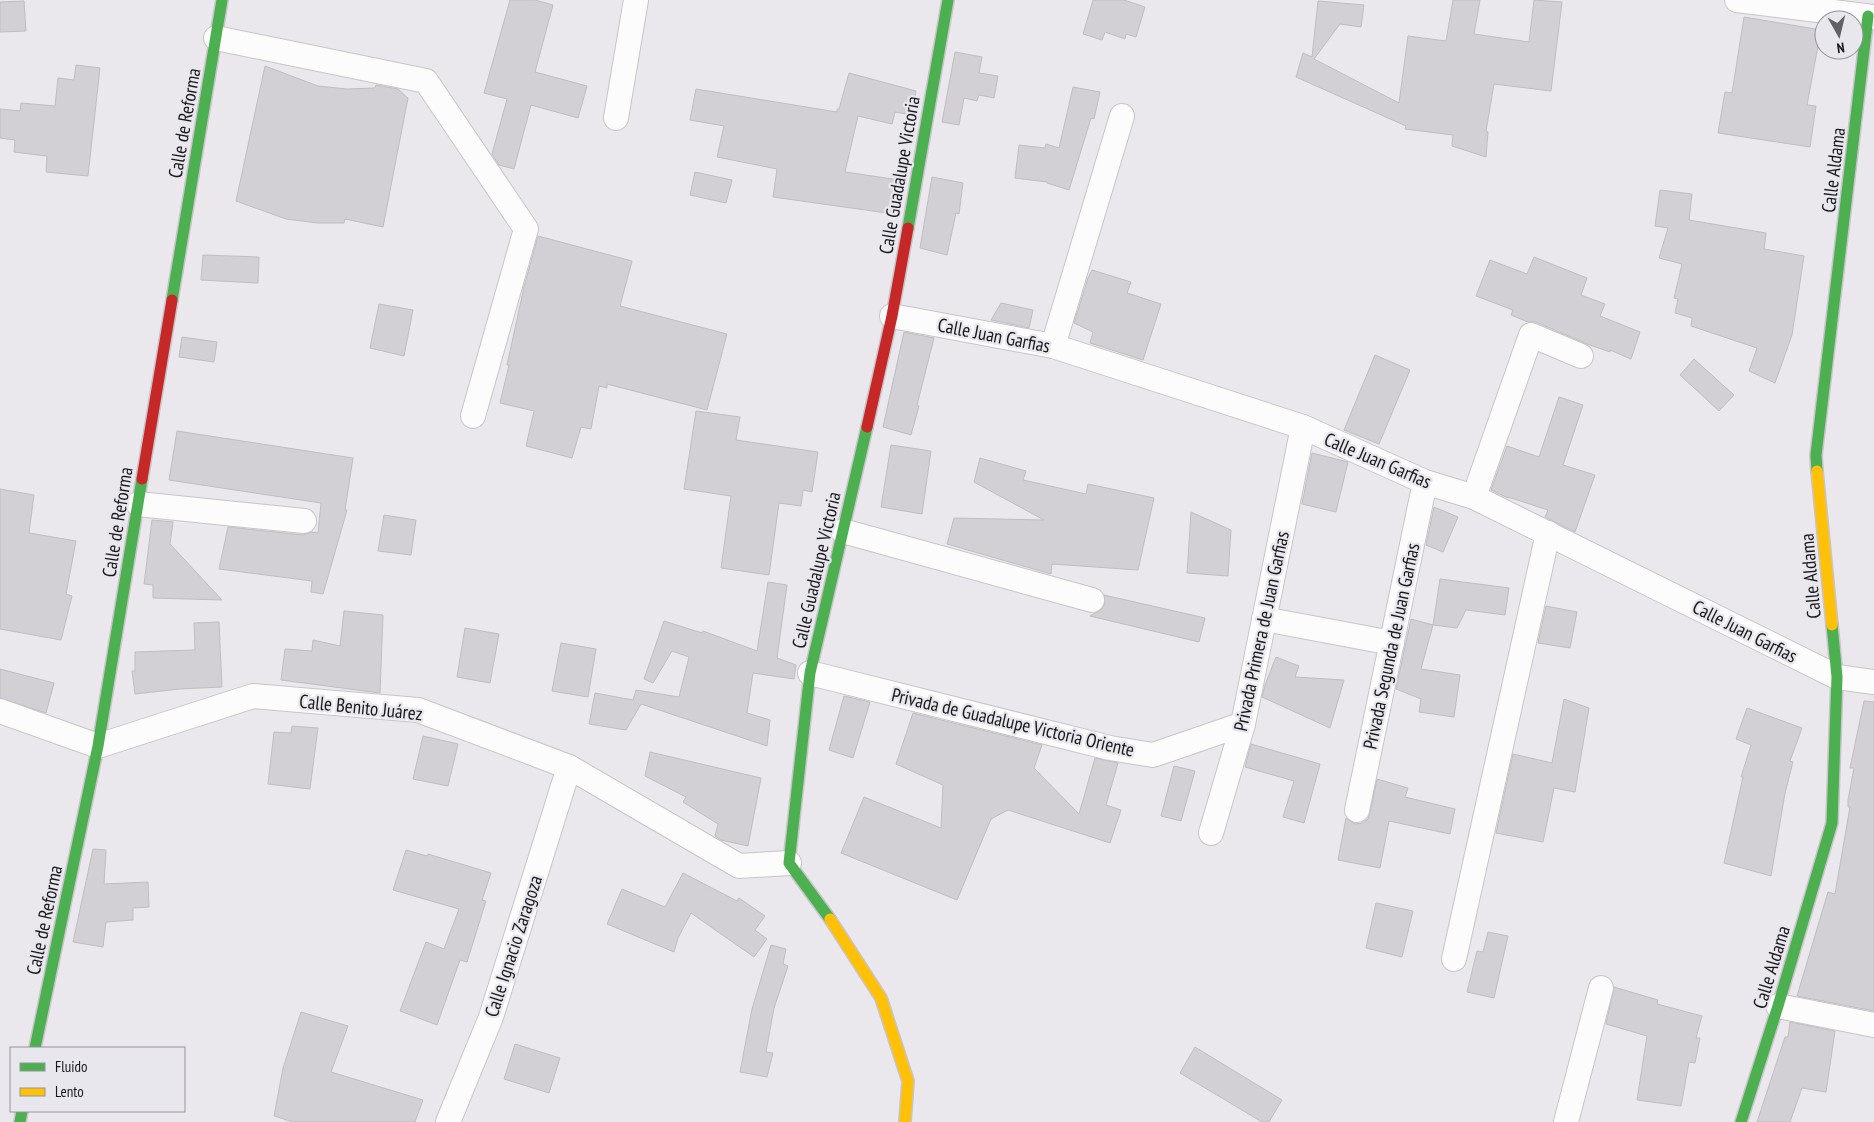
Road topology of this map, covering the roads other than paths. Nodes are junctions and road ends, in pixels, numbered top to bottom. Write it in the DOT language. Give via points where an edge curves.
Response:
graph roads {
  1 [pos="222,0"];
  2 [pos="636,0"];
  3 [pos="948,0"];
  4 [pos="1737,0"];
  5 [pos="1871,16"];
  6 [pos="216,38"];
  7 [pos="1122,116"];
  8 [pos="616,118"];
  9 [pos="892,316"];
  10 [pos="1053,346"];
  11 [pos="1582,356"];
  12 [pos="472,416"];
  13 [pos="1303,427"];
  14 [pos="1425,482"];
  15 [pos="1474,497"];
  16 [pos="138,504"];
  17 [pos="304,521"];
  18 [pos="842,531"];
  19 [pos="1548,533"];
  20 [pos="1092,600"];
  21 [pos="1264,619"];
  22 [pos="1392,643"];
  23 [pos="810,673"];
  24 [pos="1837,677"];
  25 [pos="1874,682"];
  26 [pos="0,711"];
  27 [pos="1243,724"];
  28 [pos="98,746"];
  29 [pos="569,767"];
  30 [pos="1357,810"];
  31 [pos="1212,833"];
  32 [pos="789,863"];
  33 [pos="1454,959"];
  34 [pos="1602,988"];
  35 [pos="1778,1006"];
  36 [pos="1874,1025"];
  37 [pos="35,1047"];
  38 [pos="448,1122"];
  39 [pos="905,1122"];
  40 [pos="1566,1122"];
  41 [pos="1741,1122"];
  1 -- 6 [label="street, Calle de Reforma"];
  2 -- 8 [label="street"];
  3 -- 9 [label="street, Calle Guadalupe Victoria"];
  4 -- 5 [label="street"];
  5 -- 24 [label="street, Calle Aldama" via="1816,455"];
  6 -- 12 [label="street" via="426,81 526,229"];
  6 -- 16 [label="street, Calle de Reforma"];
  7 -- 10 [label="street"];
  9 -- 10 [label="street, Calle Juan Garfias"];
  9 -- 18 [label="street, Calle Guadalupe Victoria"];
  10 -- 13 [label="street, Calle Juan Garfias"];
  11 -- 15 [label="street" via="1531,335"];
  13 -- 14 [label="street, Calle Juan Garfias"];
  13 -- 21 [label="street, Privada Primera de Juan Garfias"];
  14 -- 15 [label="street, Calle Juan Garfias"];
  14 -- 22 [label="street, Privada Segunda de Juan Garfias"];
  15 -- 19 [label="street, Calle Juan Garfias"];
  16 -- 17 [label="street"];
  16 -- 28 [label="street, Calle de Reforma"];
  18 -- 20 [label="street"];
  18 -- 23 [label="street, Calle Guadalupe Victoria"];
  19 -- 24 [label="street, Calle Juan Garfias"];
  19 -- 33 [label="street"];
  21 -- 22 [label="street"];
  21 -- 27 [label="street, Privada Primera de Juan Garfias"];
  22 -- 30 [label="street, Privada Segunda de Juan Garfias"];
  23 -- 27 [label="street, Privada de Guadalupe Victoria Oriente" via="1110,748 1154,755"];
  23 -- 32 [label="street, Calle Guadalupe Victoria"];
  24 -- 25 [label="street, Calle Juan Garfias"];
  24 -- 35 [label="street, Calle Aldama" via="1832,823"];
  26 -- 28 [label="street"];
  27 -- 31 [label="street, Privada Primera de Juan Garfias"];
  28 -- 29 [label="street, Calle Benito Juárez" via="252,696 418,710"];
  28 -- 37 [label="street, Calle de Reforma"];
  29 -- 32 [label="street, Calle Benito Juárez" via="739,866"];
  29 -- 38 [label="street, Calle Ignacio Zaragoza" via="491,1017"];
  32 -- 39 [label="street" via="881,998 908,1081"];
  34 -- 40 [label="street"];
  35 -- 36 [label="street"];
  35 -- 41 [label="street, Calle Aldama"];
}
